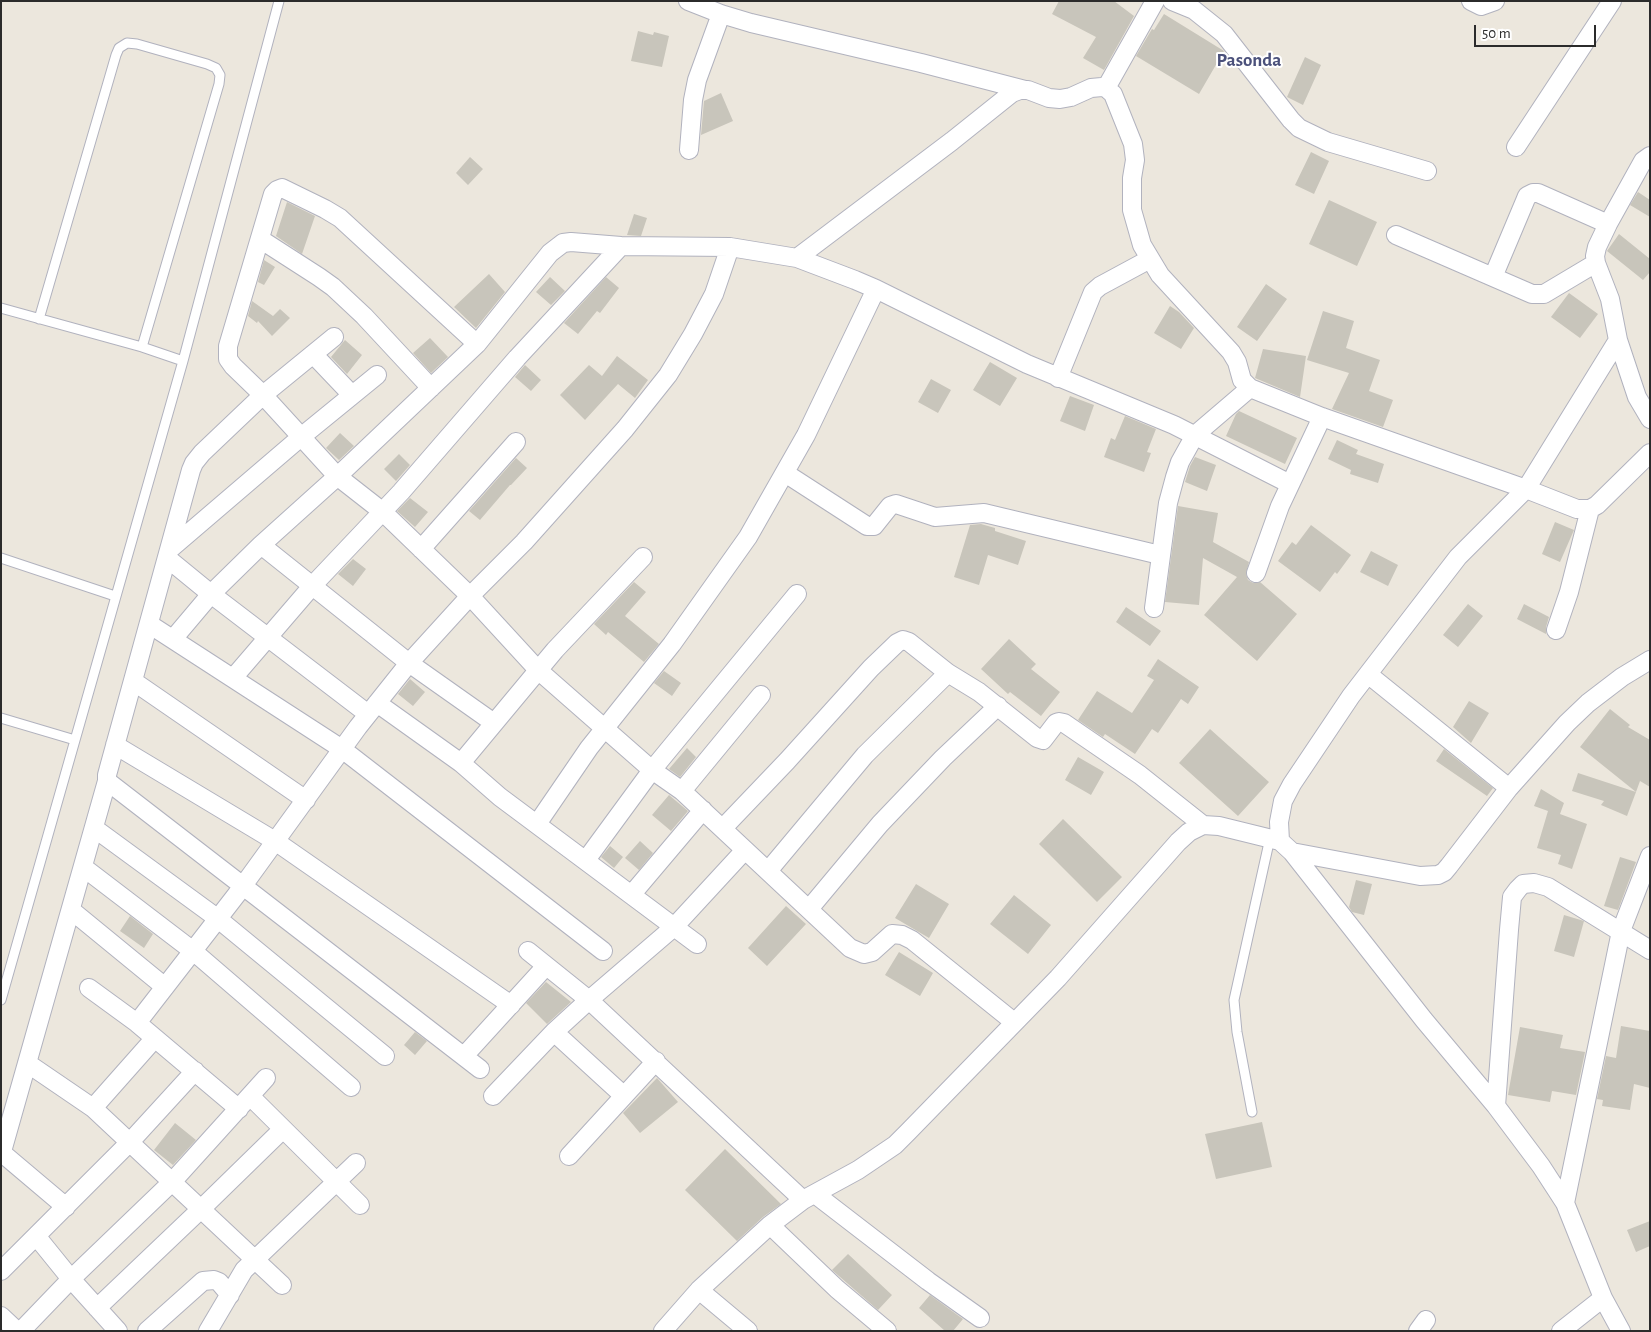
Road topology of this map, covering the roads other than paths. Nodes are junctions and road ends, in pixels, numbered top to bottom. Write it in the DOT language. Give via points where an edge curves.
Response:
graph roads {
  1 [pos="280,1"];
  2 [pos="688,1"];
  3 [pos="1155,1"];
  4 [pos="1172,1"];
  5 [pos="1471,1"];
  6 [pos="1495,1"];
  7 [pos="1612,1"];
  8 [pos="721,14"];
  9 [pos="1106,88"];
  10 [pos="1028,90"];
  11 [pos="1516,147"];
  12 [pos="689,150"];
  13 [pos="1650,156"];
  14 [pos="1427,170"];
  15 [pos="1608,224"];
  16 [pos="1396,235"];
  17 [pos="260,239"];
  18 [pos="621,246"];
  19 [pos="730,247"];
  20 [pos="797,258"];
  21 [pos="1150,259"];
  22 [pos="1596,263"];
  23 [pos="1493,277"];
  24 [pos="876,289"];
  25 [pos="1,308"];
  26 [pos="39,319"];
  27 [pos="334,337"];
  28 [pos="1618,340"];
  29 [pos="477,344"];
  30 [pos="142,347"];
  31 [pos="313,354"];
  32 [pos="183,361"];
  33 [pos="377,375"];
  34 [pos="1058,378"];
  35 [pos="430,388"];
  36 [pos="1250,388"];
  37 [pos="264,395"];
  38 [pos="352,395"];
  39 [pos="1322,417"];
  40 [pos="1650,419"];
  41 [pos="1195,436"];
  42 [pos="301,437"];
  43 [pos="516,442"];
  44 [pos="1650,453"];
  45 [pos="785,473"];
  46 [pos="338,476"];
  47 [pos="1290,484"];
  48 [pos="1526,489"];
  49 [pos="1590,509"];
  50 [pos="383,512"];
  51 [pos="261,545"];
  52 [pos="421,548"];
  53 [pos="168,554"];
  54 [pos="1160,555"];
  55 [pos="643,557"];
  56 [pos="1,558"];
  57 [pos="1256,573"];
  58 [pos="312,585"];
  59 [pos="211,594"];
  60 [pos="797,594"];
  61 [pos="115,596"];
  62 [pos="470,596"];
  63 [pos="1154,608"];
  64 [pos="149,624"];
  65 [pos="1556,630"];
  66 [pos="267,637"];
  67 [pos="173,639"];
  68 [pos="1650,660"];
  69 [pos="409,664"];
  70 [pos="538,670"];
  71 [pos="948,673"];
  72 [pos="1369,675"];
  73 [pos="233,678"];
  74 [pos="133,682"];
  75 [pos="761,695"];
  76 [pos="998,706"];
  77 [pos="373,708"];
  78 [pos="1,718"];
  79 [pos="494,723"];
  80 [pos="605,727"];
  81 [pos="75,740"];
  82 [pos="115,745"];
  83 [pos="342,749"];
  84 [pos="461,763"];
  85 [pos="652,770"];
  86 [pos="107,781"];
  87 [pos="1509,788"];
  88 [pos="682,791"];
  89 [pos="306,800"];
  90 [pos="703,810"];
  91 [pos="537,824"];
  92 [pos="1203,824"];
  93 [pos="94,828"];
  94 [pos="723,828"];
  95 [pos="275,841"];
  96 [pos="1281,844"];
  97 [pos="745,850"];
  98 [pos="1650,856"];
  99 [pos="586,860"];
  100 [pos="83,867"];
  101 [pos="768,871"];
  102 [pos="243,885"];
  103 [pos="632,894"];
  104 [pos="809,909"];
  105 [pos="71,910"];
  106 [pos="217,918"];
  107 [pos="674,928"];
  108 [pos="1621,932"];
  109 [pos="697,944"];
  110 [pos="1650,950"];
  111 [pos="193,951"];
  112 [pos="603,951"];
  113 [pos="528,952"];
  114 [pos="546,966"];
  115 [pos="165,987"];
  116 [pos="89,988"];
  117 [pos="1,1000"];
  118 [pos="588,1000"];
  119 [pos="511,1005"];
  120 [pos="1014,1022"];
  121 [pos="137,1023"];
  122 [pos="554,1032"];
  123 [pos="155,1038"];
  124 [pos="385,1056"];
  125 [pos="464,1056"];
  126 [pos="656,1061"];
  127 [pos="27,1063"];
  128 [pos="480,1069"];
  129 [pos="195,1071"];
  130 [pos="266,1078"];
  131 [pos="351,1088"];
  132 [pos="493,1096"];
  133 [pos="624,1096"];
  134 [pos="245,1103"];
  135 [pos="1496,1106"];
  136 [pos="93,1108"];
  137 [pos="1252,1112"];
  138 [pos="283,1129"];
  139 [pos="130,1142"];
  140 [pos="2,1154"];
  141 [pos="569,1156"];
  142 [pos="356,1163"];
  143 [pos="336,1181"];
  144 [pos="172,1182"];
  145 [pos="809,1197"];
  146 [pos="1565,1203"];
  147 [pos="360,1205"];
  148 [pos="66,1207"];
  149 [pos="201,1209"];
  150 [pos="770,1225"];
  151 [pos="37,1237"];
  152 [pos="254,1259"];
  153 [pos="1,1271"];
  154 [pos="71,1279"];
  155 [pos="282,1285"];
  156 [pos="699,1290"];
  157 [pos="230,1295"];
  158 [pos="1603,1298"];
  159 [pos="97,1308"];
  160 [pos="1,1316"];
  161 [pos="980,1318"];
  162 [pos="17,1331"];
  163 [pos="21,1331"];
  164 [pos="118,1331"];
  165 [pos="147,1331"];
  166 [pos="208,1331"];
  167 [pos="663,1331"];
  168 [pos="748,1331"];
  169 [pos="886,1331"];
  170 [pos="1561,1331"];
  171 [pos="1621,1331"];
  1 -- 32 [label="lane"];
  2 -- 8 [label="street"];
  3 -- 9 [label="street"];
  4 -- 14 [label="street" via="1194,10 1224,34 1299,128 1328,142"];
  5 -- 6 [label="street" via="1481,6"];
  7 -- 11 [label="street"];
  8 -- 10 [label="street"];
  8 -- 12 [label="street" via="697,80"];
  9 -- 10 [label="street" via="1098,86 1060,99"];
  9 -- 21 [label="street" via="1113,94 1131,136 1135,160 1132,210"];
  10 -- 20 [label="street" via="1012,93"];
  13 -- 15 [label="street"];
  15 -- 22 [label="street" via="1597,247"];
  15 -- 23 [label="street" via="1533,193 1524,201"];
  16 -- 23 [label="street"];
  17 -- 29 [label="street" via="273,194 282,188 289,191 352,227"];
  17 -- 35 [label="street" via="333,287"];
  17 -- 37 [label="street" via="227,352 233,366"];
  18 -- 19 [label="street"];
  18 -- 29 [label="street" via="571,242 556,247"];
  18 -- 50 [label="street" via="517,358"];
  19 -- 20 [label="street"];
  19 -- 62 [label="street" via="714,294 668,375 625,429 524,542"];
  20 -- 24 [label="street"];
  21 -- 34 [label="street" via="1093,292"];
  21 -- 36 [label="street" via="1160,275 1228,348 1242,380"];
  22 -- 23 [label="street" via="1544,294 1532,294"];
  22 -- 28 [label="street" via="1610,299"];
  24 -- 34 [label="street"];
  24 -- 45 [label="street"];
  25 -- 26 [label="lane"];
  26 -- 30 [label="lane"];
  26 -- 30 [label="lane" via="116,55 126,43 146,47 207,64 216,68 220,75"];
  27 -- 31 [label="street"];
  28 -- 40 [label="street" via="1637,397"];
  28 -- 48 [label="street"];
  29 -- 35 [label="street"];
  30 -- 32 [label="lane"];
  31 -- 37 [label="street"];
  31 -- 38 [label="street"];
  32 -- 61 [label="lane"];
  33 -- 38 [label="street"];
  34 -- 41 [label="street"];
  35 -- 46 [label="street"];
  36 -- 39 [label="street"];
  36 -- 41 [label="street"];
  37 -- 42 [label="street"];
  37 -- 53 [label="street" via="198,457 191,470"];
  38 -- 42 [label="street"];
  39 -- 47 [label="street"];
  39 -- 48 [label="street"];
  41 -- 47 [label="street"];
  41 -- 54 [label="street" via="1174,477"];
  42 -- 46 [label="street"];
  42 -- 53 [label="street"];
  43 -- 52 [label="street"];
  44 -- 49 [label="street" via="1598,505"];
  45 -- 54 [label="street" via="867,526 874,526 890,506 896,504 935,517 991,515"];
  45 -- 80 [label="street" via="748,537 708,594"];
  46 -- 50 [label="street"];
  46 -- 51 [label="street"];
  47 -- 57 [label="street"];
  48 -- 49 [label="street" via="1568,507"];
  48 -- 72 [label="street" via="1458,557"];
  49 -- 65 [label="street"];
  50 -- 52 [label="street"];
  50 -- 58 [label="street"];
  51 -- 58 [label="street"];
  51 -- 59 [label="street"];
  52 -- 62 [label="street"];
  53 -- 59 [label="street"];
  53 -- 64 [label="street"];
  54 -- 63 [label="street"];
  55 -- 70 [label="street"];
  56 -- 61 [label="lane"];
  58 -- 66 [label="street"];
  58 -- 69 [label="street"];
  59 -- 66 [label="street"];
  59 -- 67 [label="street"];
  60 -- 85 [label="street"];
  61 -- 81 [label="lane"];
  62 -- 69 [label="street"];
  62 -- 70 [label="street"];
  64 -- 67 [label="street"];
  64 -- 74 [label="street"];
  66 -- 73 [label="street"];
  66 -- 77 [label="street"];
  67 -- 73 [label="street"];
  68 -- 87 [label="street" via="1588,703"];
  69 -- 77 [label="street"];
  69 -- 79 [label="street"];
  70 -- 79 [label="street"];
  70 -- 80 [label="street"];
  71 -- 76 [label="street"];
  71 -- 94 [label="street" via="909,642 897,643"];
  71 -- 101 [label="street" via="865,756"];
  72 -- 87 [label="street"];
  72 -- 96 [label="street" via="1351,696 1283,801 1279,822"];
  73 -- 83 [label="street"];
  74 -- 82 [label="street"];
  74 -- 89 [label="street"];
  75 -- 88 [label="street"];
  76 -- 92 [label="street" via="1040,740 1056,723 1064,723 1140,775"];
  76 -- 104 [label="street" via="880,824"];
  77 -- 83 [label="street"];
  77 -- 84 [label="street"];
  78 -- 81 [label="lane"];
  79 -- 84 [label="street"];
  80 -- 85 [label="street"];
  80 -- 91 [label="street"];
  81 -- 117 [label="lane"];
  82 -- 86 [label="street"];
  82 -- 95 [label="street"];
  83 -- 89 [label="street"];
  83 -- 112 [label="street"];
  84 -- 91 [label="street" via="500,798"];
  85 -- 88 [label="street"];
  85 -- 99 [label="street"];
  86 -- 93 [label="street"];
  86 -- 102 [label="street"];
  87 -- 96 [label="street" via="1450,866 1438,875 1420,876"];
  88 -- 90 [label="street"];
  89 -- 95 [label="street"];
  90 -- 94 [label="street"];
  90 -- 103 [label="street"];
  91 -- 99 [label="street"];
  92 -- 96 [label="street"];
  92 -- 120 [label="street" via="1178,842 1058,978"];
  93 -- 100 [label="street"];
  93 -- 106 [label="street"];
  94 -- 97 [label="street"];
  95 -- 102 [label="street"];
  95 -- 119 [label="street"];
  96 -- 135 [label="street"];
  96 -- 137 [label="lane" via="1234,1000"];
  97 -- 101 [label="street"];
  97 -- 107 [label="street"];
  98 -- 108 [label="street"];
  99 -- 103 [label="street"];
  100 -- 105 [label="street"];
  100 -- 111 [label="street"];
  101 -- 104 [label="street"];
  102 -- 106 [label="street"];
  102 -- 125 [label="street"];
  103 -- 107 [label="street"];
  104 -- 120 [label="street" via="850,948 864,954 872,952 892,934 902,934"];
  105 -- 115 [label="street"];
  105 -- 127 [label="street"];
  106 -- 111 [label="street"];
  106 -- 124 [label="street"];
  107 -- 109 [label="street"];
  107 -- 118 [label="street"];
  108 -- 110 [label="street"];
  108 -- 135 [label="street" via="1548,887 1523,884 1512,896"];
  108 -- 146 [label="street"];
  111 -- 115 [label="street"];
  111 -- 131 [label="street"];
  113 -- 114 [label="street"];
  114 -- 118 [label="street"];
  114 -- 119 [label="street"];
  115 -- 121 [label="street"];
  116 -- 121 [label="street"];
  118 -- 122 [label="street"];
  118 -- 126 [label="street"];
  119 -- 125 [label="street"];
  120 -- 145 [label="street" via="895,1145"];
  121 -- 123 [label="street"];
  122 -- 132 [label="street"];
  122 -- 133 [label="street"];
  123 -- 129 [label="street"];
  123 -- 136 [label="street"];
  125 -- 128 [label="street"];
  126 -- 133 [label="street"];
  126 -- 145 [label="street"];
  127 -- 136 [label="street"];
  127 -- 140 [label="street"];
  129 -- 134 [label="street"];
  129 -- 139 [label="street"];
  130 -- 134 [label="street"];
  133 -- 141 [label="street"];
  134 -- 138 [label="street"];
  134 -- 144 [label="street"];
  135 -- 146 [label="street"];
  136 -- 139 [label="street"];
  138 -- 143 [label="street"];
  138 -- 149 [label="street"];
  139 -- 144 [label="street"];
  139 -- 148 [label="street"];
  140 -- 148 [label="street"];
  142 -- 143 [label="street"];
  143 -- 147 [label="street"];
  143 -- 152 [label="street"];
  144 -- 149 [label="street"];
  144 -- 154 [label="street"];
  145 -- 150 [label="street"];
  145 -- 161 [label="street"];
  146 -- 158 [label="street"];
  148 -- 151 [label="street"];
  149 -- 152 [label="street"];
  149 -- 159 [label="street"];
  150 -- 156 [label="street"];
  150 -- 169 [label="street"];
  151 -- 153 [label="street"];
  151 -- 154 [label="street"];
  152 -- 155 [label="street"];
  152 -- 157 [label="street"];
  154 -- 159 [label="street"];
  154 -- 163 [label="street"];
  156 -- 167 [label="street"];
  156 -- 168 [label="street"];
  157 -- 165 [label="street" via="219,1282 203,1282"];
  157 -- 166 [label="street"];
  158 -- 170 [label="street"];
  158 -- 171 [label="street"];
  159 -- 164 [label="street"];
  160 -- 162 [label="street"];
}
